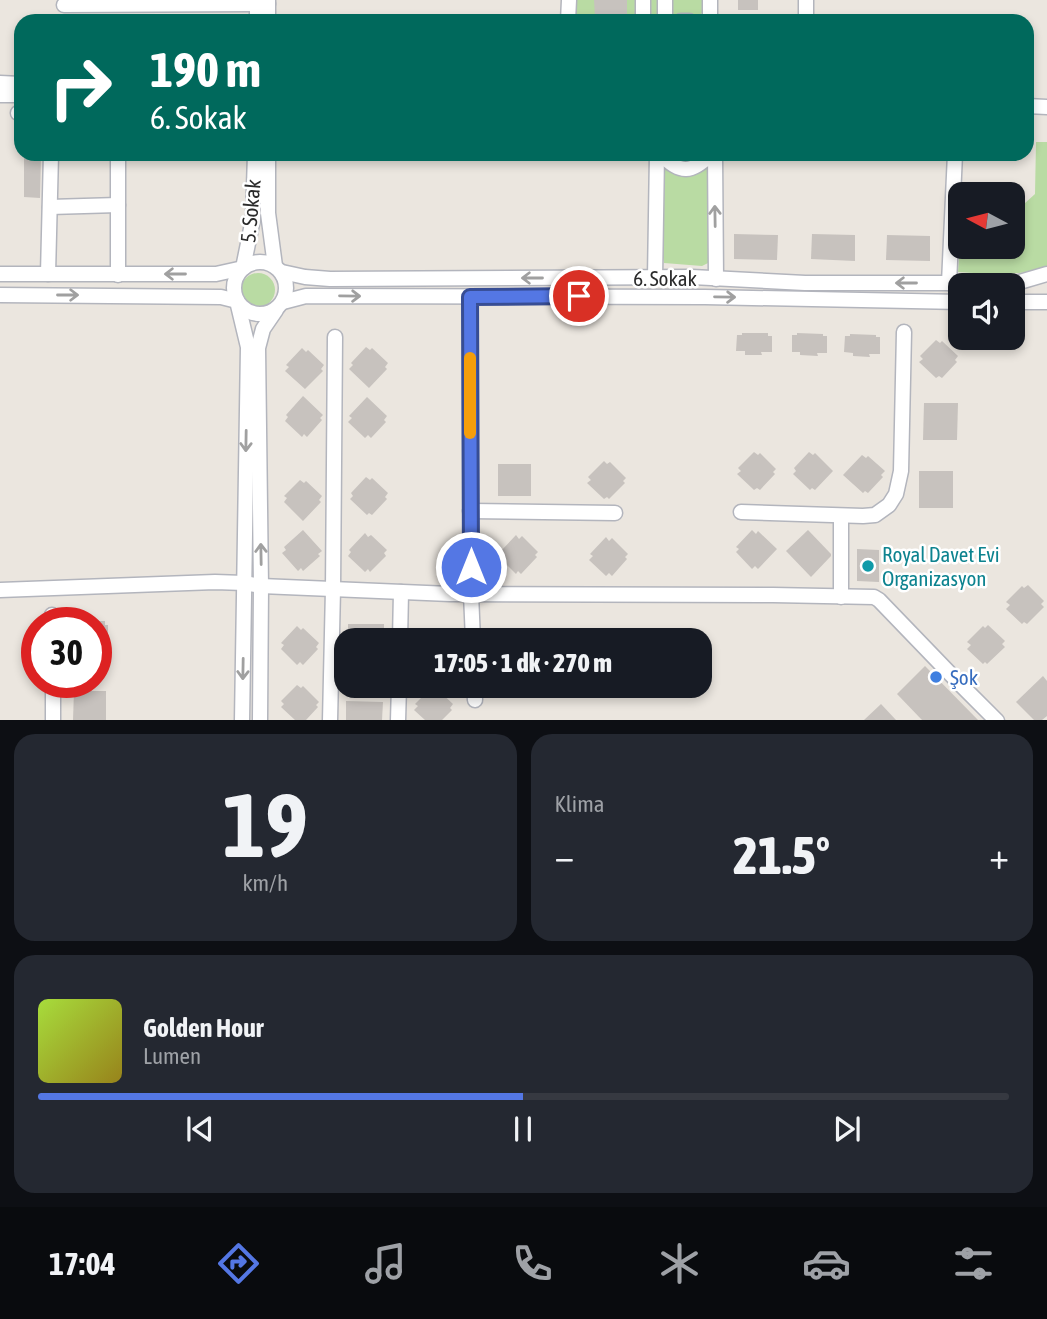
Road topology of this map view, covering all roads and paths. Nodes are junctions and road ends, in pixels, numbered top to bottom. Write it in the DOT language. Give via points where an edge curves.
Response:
graph roads {
  1 [pos="193,2"];
  2 [pos="263,2"];
  3 [pos="64,3"];
  4 [pos="51,161"];
  5 [pos="118,161"];
  6 [pos="254,161"];
  7 [pos="268,161"];
  8 [pos="658,161"];
  9 [pos="668,161"];
  10 [pos="703,161"];
  11 [pos="714,161"];
  12 [pos="955,161"];
  13 [pos="118,205"];
  14 [pos="50,207"];
  15 [pos="243,268"];
  16 [pos="279,269"];
  17 [pos="949,273"];
  18 [pos="0,274"];
  19 [pos="48,274"];
  20 [pos="1047,274"];
  21 [pos="118,275"];
  22 [pos="655,278"];
  23 [pos="716,279"];
  24 [pos="1025,280"];
  25 [pos="948,283"];
  26 [pos="0,295"];
  27 [pos="470,297"];
  28 [pos="237,301"];
  29 [pos="948,302"];
  30 [pos="1025,302"];
  31 [pos="1047,302"];
  32 [pos="279,306"];
  33 [pos="904,332"];
  34 [pos="335,337"];
  35 [pos="470,511"];
  36 [pos="741,512"];
  37 [pos="615,513"];
  38 [pos="841,516"];
  39 [pos="244,583"];
  40 [pos="261,586"];
  41 [pos="333,589"];
  42 [pos="0,590"];
  43 [pos="401,592"];
  44 [pos="471,594"];
  45 [pos="841,597"];
  46 [pos="400,628"];
  47 [pos="472,628"];
  48 [pos="53,698"];
  49 [pos="399,698"];
  50 [pos="53,720"];
  51 [pos="242,720"];
  52 [pos="260,720"];
  53 [pos="330,720"];
  54 [pos="398,720"];
  55 [pos="997,720"];
  1 -- 2 [label="street"];
  1 -- 3 [label="street"];
  4 -- 14 [label="street"];
  5 -- 13 [label="street"];
  6 -- 15 [label="street, 5. Sokak" via="253,219"];
  7 -- 16 [label="street, 5. Sokak" via="268,213"];
  8 -- 22 [label="street"];
  9 -- 10 [label="street" via="685,170"];
  23 -- 11 [label="street, one-way"];
  12 -- 17 [label="street"];
  13 -- 14 [label="street"];
  13 -- 21 [label="street"];
  14 -- 19 [label="street"];
  15 -- 16 [label="street" via="259,261"];
  15 -- 21 [label="street, one-way" via="216,274"];
  15 -- 28 [label="street" via="234,284"];
  22 -- 16 [label="street, 6. Sokak, one-way" via="330,279"];
  16 -- 32 [label="street" via="287,288"];
  18 -- 19 [label="street"];
  19 -- 21 [label="street"];
  20 -- 24 [label="street, 6. Sokak"];
  22 -- 23 [label="street, 6. Sokak"];
  25 -- 23 [label="street, 6. Sokak, one-way"];
  26 -- 28 [label="street, one-way" via="221,297"];
  27 -- 29 [label="street, 6. Sokak, one-way"];
  32 -- 27 [label="street, 6. Sokak, one-way" via="306,296"];
  27 -- 35 [label="street"];
  28 -- 32 [label="street" via="259,315"];
  28 -- 39 [label="street, one-way" via="248,347"];
  30 -- 31 [label="street"];
  40 -- 32 [label="street, one-way" via="258,348 263,329"];
  33 -- 38 [label="street" via="901,471 896,494 875,515"];
  34 -- 41 [label="street"];
  35 -- 37 [label="street"];
  35 -- 44 [label="street"];
  36 -- 38 [label="street"];
  38 -- 45 [label="street"];
  39 -- 40 [label="street"];
  39 -- 42 [label="street"];
  39 -- 51 [label="street, one-way"];
  40 -- 41 [label="street"];
  40 -- 52 [label="street"];
  41 -- 43 [label="street"];
  41 -- 53 [label="street"];
  43 -- 44 [label="street"];
  43 -- 46 [label="street"];
  44 -- 45 [label="street"];
  44 -- 47 [label="street"];
  45 -- 55 [label="street" via="879,600"];
  48 -- 50 [label="street"];
  49 -- 54 [label="street"];
}
